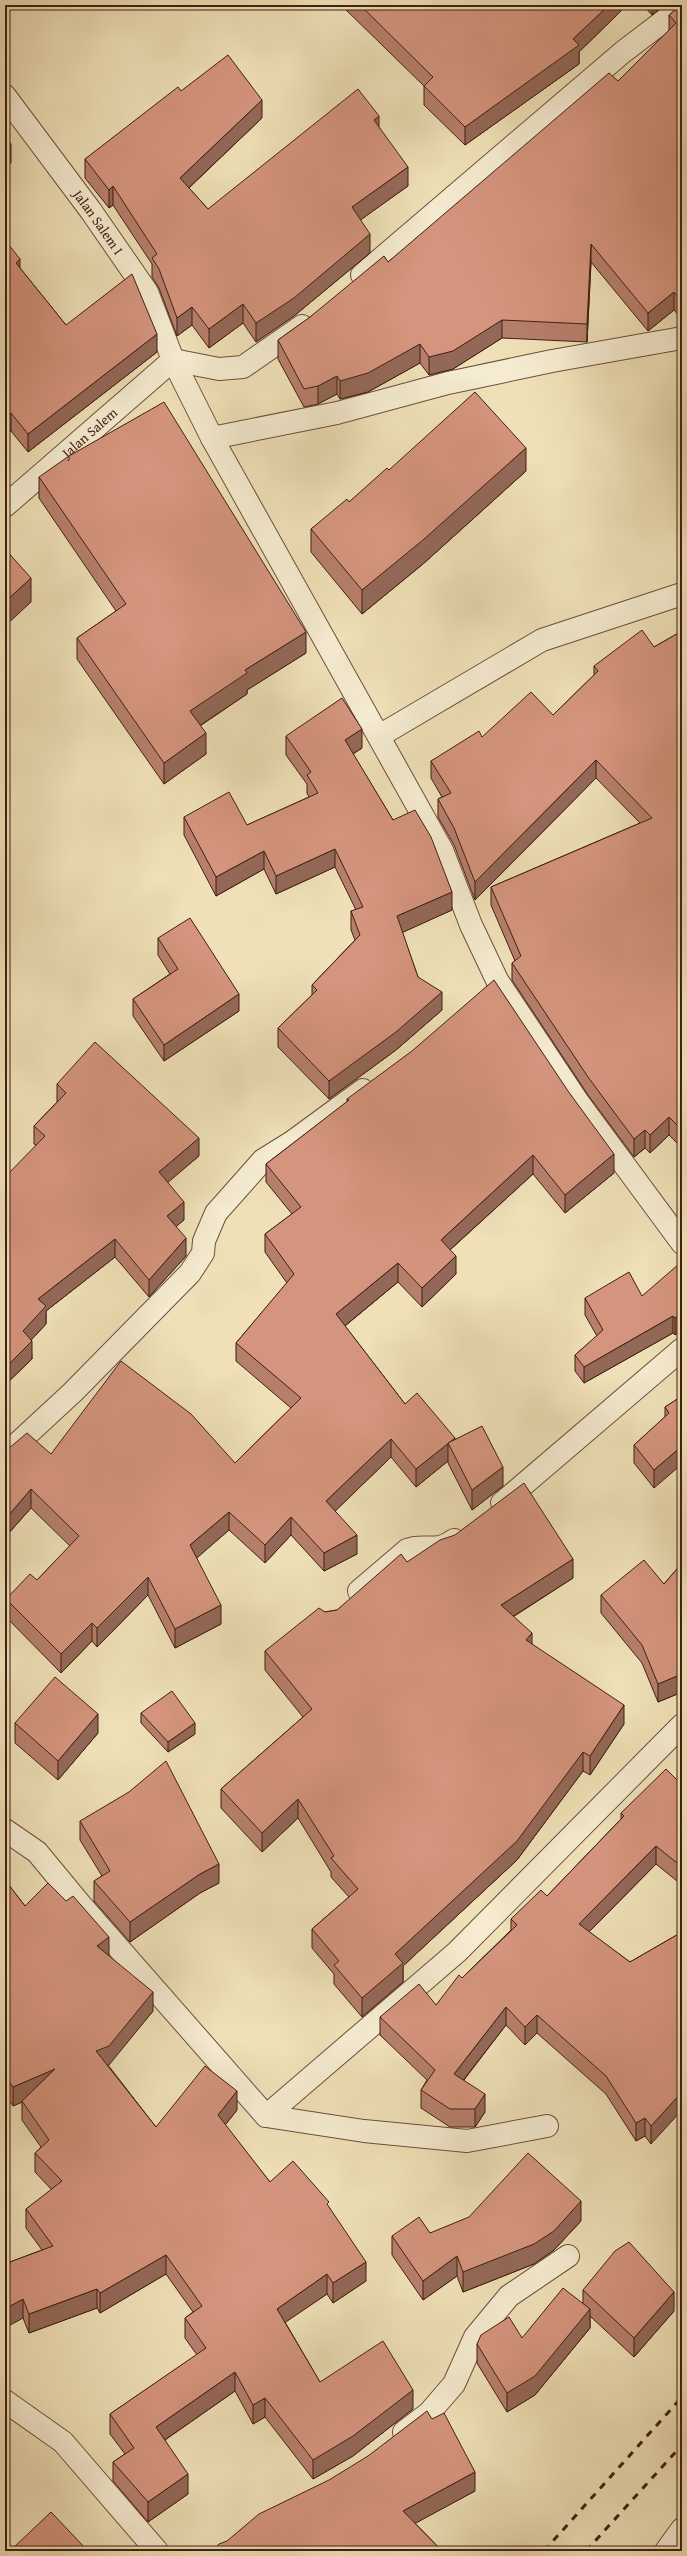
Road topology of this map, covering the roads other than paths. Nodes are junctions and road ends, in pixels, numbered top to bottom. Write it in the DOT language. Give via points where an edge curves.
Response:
graph roads {
  1 [pos="682,6"];
  2 [pos="5,96"];
  3 [pos="344,290"];
  4 [pos="320,311"];
  5 [pos="682,338"];
  6 [pos="173,360"];
  7 [pos="212,438"];
  8 [pos="5,506"];
  9 [pos="682,594"];
  10 [pos="379,736"];
  11 [pos="497,980"];
  12 [pos="480,995"];
  13 [pos="379,1078"];
  14 [pos="682,1243"];
  15 [pos="682,1349"];
  16 [pos="5,1455"];
  17 [pos="486,1515"];
  18 [pos="467,1530"];
  19 [pos="346,1603"];
  20 [pos="682,1725"];
  21 [pos="5,1830"];
  22 [pos="266,2116"];
  23 [pos="547,2126"];
  24 [pos="568,2256"];
  25 [pos="5,2401"];
  26 [pos="385,2447"];
  27 [pos="682,2530"];
  28 [pos="157,2551"];
  29 [pos="666,2551"];
  1 -- 3 [label="street" via="623,52 471,185"];
  2 -- 6 [label="street, Jalan Salem I" via="91,211 147,292"];
  4 -- 6 [label="street" via="243,367 219,369"];
  5 -- 7 [label="street" via="456,381 337,413"];
  6 -- 7 [label="street, Jalan Salem I"];
  6 -- 8 [label="street, Jalan Salem"];
  7 -- 10 [label="street, Jalan Salem I"];
  9 -- 10 [label="street" via="542,640"];
  10 -- 11 [label="street, Jalan Salem I" via="442,850 471,926"];
  11 -- 12 [label="street"];
  11 -- 14 [label="street, Jalan Salem I" via="578,1102"];
  13 -- 16 [label="street" via="292,1142 263,1160 216,1213 204,1240 203,1253 190,1273 73,1392"];
  15 -- 17 [label="street" via="524,1486"];
  18 -- 19 [label="street" via="438,1549 414,1547 407,1550"];
  20 -- 22 [label="street" via="457,1952"];
  21 -- 22 [label="street" via="37,1852"];
  22 -- 23 [label="street" via="364,2132 467,2141"];
  24 -- 26 [label="street" via="509,2296 475,2337 454,2384 429,2413"];
  25 -- 28 [label="street" via="63,2442"];
  27 -- 29 [label="street"];
}
